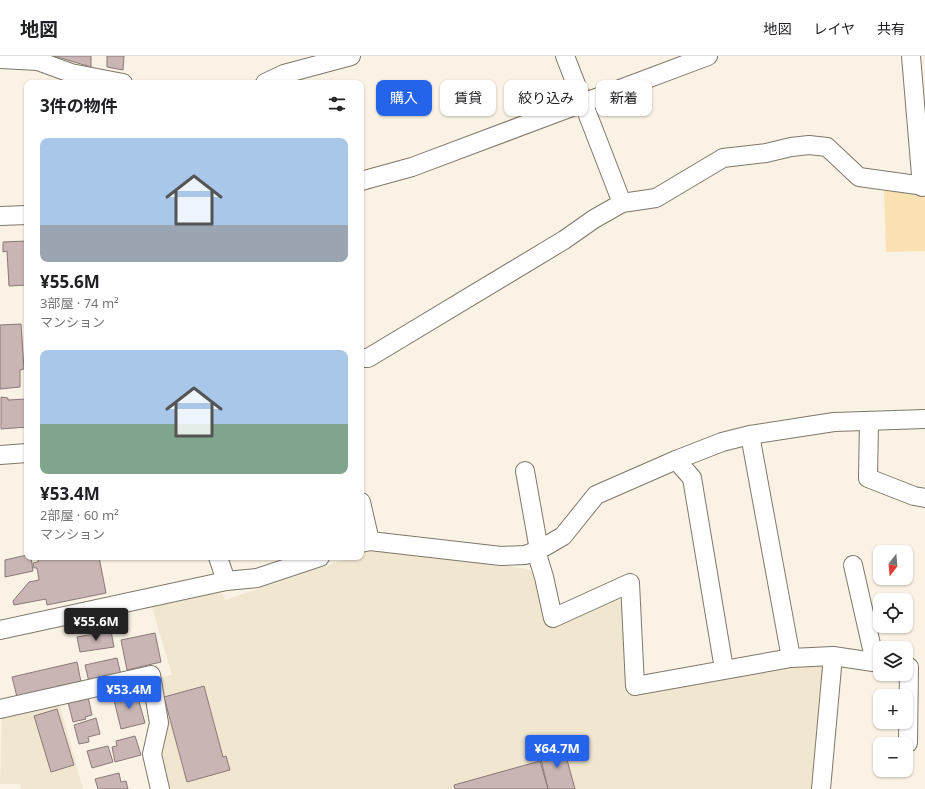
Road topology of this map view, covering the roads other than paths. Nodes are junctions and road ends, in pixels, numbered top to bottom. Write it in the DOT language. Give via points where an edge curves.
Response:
graph roads {
  1 [pos="351,56"];
  2 [pos="565,56"];
  3 [pos="708,56"];
  4 [pos="911,56"];
  5 [pos="0,59"];
  6 [pos="301,63"];
  7 [pos="107,80"];
  8 [pos="271,80"];
  9 [pos="574,80"];
  10 [pos="920,93"];
  11 [pos="588,100"];
  12 [pos="588,115"];
  13 [pos="546,116"];
  14 [pos="364,180"];
  15 [pos="924,186"];
  16 [pos="622,203"];
  17 [pos="24,215"];
  18 [pos="0,216"];
  19 [pos="364,358"];
  20 [pos="925,420"];
  21 [pos="869,421"];
  22 [pos="750,435"];
  23 [pos="24,453"];
  24 [pos="0,455"];
  25 [pos="676,460"];
  26 [pos="525,471"];
  27 [pos="925,498"];
  28 [pos="364,532"];
  29 [pos="365,542"];
  30 [pos="538,550"];
  31 [pos="219,560"];
  32 [pos="311,560"];
  33 [pos="854,564"];
  34 [pos="226,581"];
  35 [pos="0,630"];
  36 [pos="873,646"];
  37 [pos="833,656"];
  38 [pos="791,658"];
  39 [pos="873,662"];
  40 [pos="724,669"];
  41 [pos="912,681"];
  42 [pos="0,709"];
  43 [pos="908,737"];
  44 [pos="160,789"];
  45 [pos="821,789"];
  1 -- 6 [label="street"];
  2 -- 9 [label="street"];
  3 -- 11 [label="street"];
  4 -- 10 [label="street"];
  5 -- 7 [label="street" via="38,61 71,73"];
  6 -- 8 [label="street"];
  10 -- 15 [label="street"];
  12 -- 16 [label="street"];
  13 -- 14 [label="street" via="412,167"];
  15 -- 16 [label="street" via="859,177 827,147 809,145 766,154 723,158 656,198"];
  16 -- 19 [label="street" via="368,358"];
  17 -- 18 [label="street"];
  20 -- 21 [label="street"];
  21 -- 22 [label="street" via="834,422"];
  21 -- 27 [label="street" via="868,478"];
  22 -- 25 [label="street" via="722,442"];
  22 -- 38 [label="street"];
  23 -- 24 [label="street"];
  25 -- 30 [label="street" via="596,495 563,536"];
  25 -- 40 [label="street" via="692,478"];
  26 -- 30 [label="street"];
  28 -- 29 [label="street"];
  29 -- 30 [label="street" via="501,556 518,556"];
  30 -- 40 [label="street" via="552,618 630,583 635,686"];
  31 -- 34 [label="street"];
  32 -- 34 [label="street" via="257,578"];
  33 -- 36 [label="street"];
  34 -- 35 [label="street"];
  37 -- 38 [label="street"];
  37 -- 39 [label="street"];
  37 -- 45 [label="street"];
  38 -- 40 [label="street"];
  41 -- 43 [label="street"];
  42 -- 44 [label="street" via="150,675 159,723 152,754"];
}
